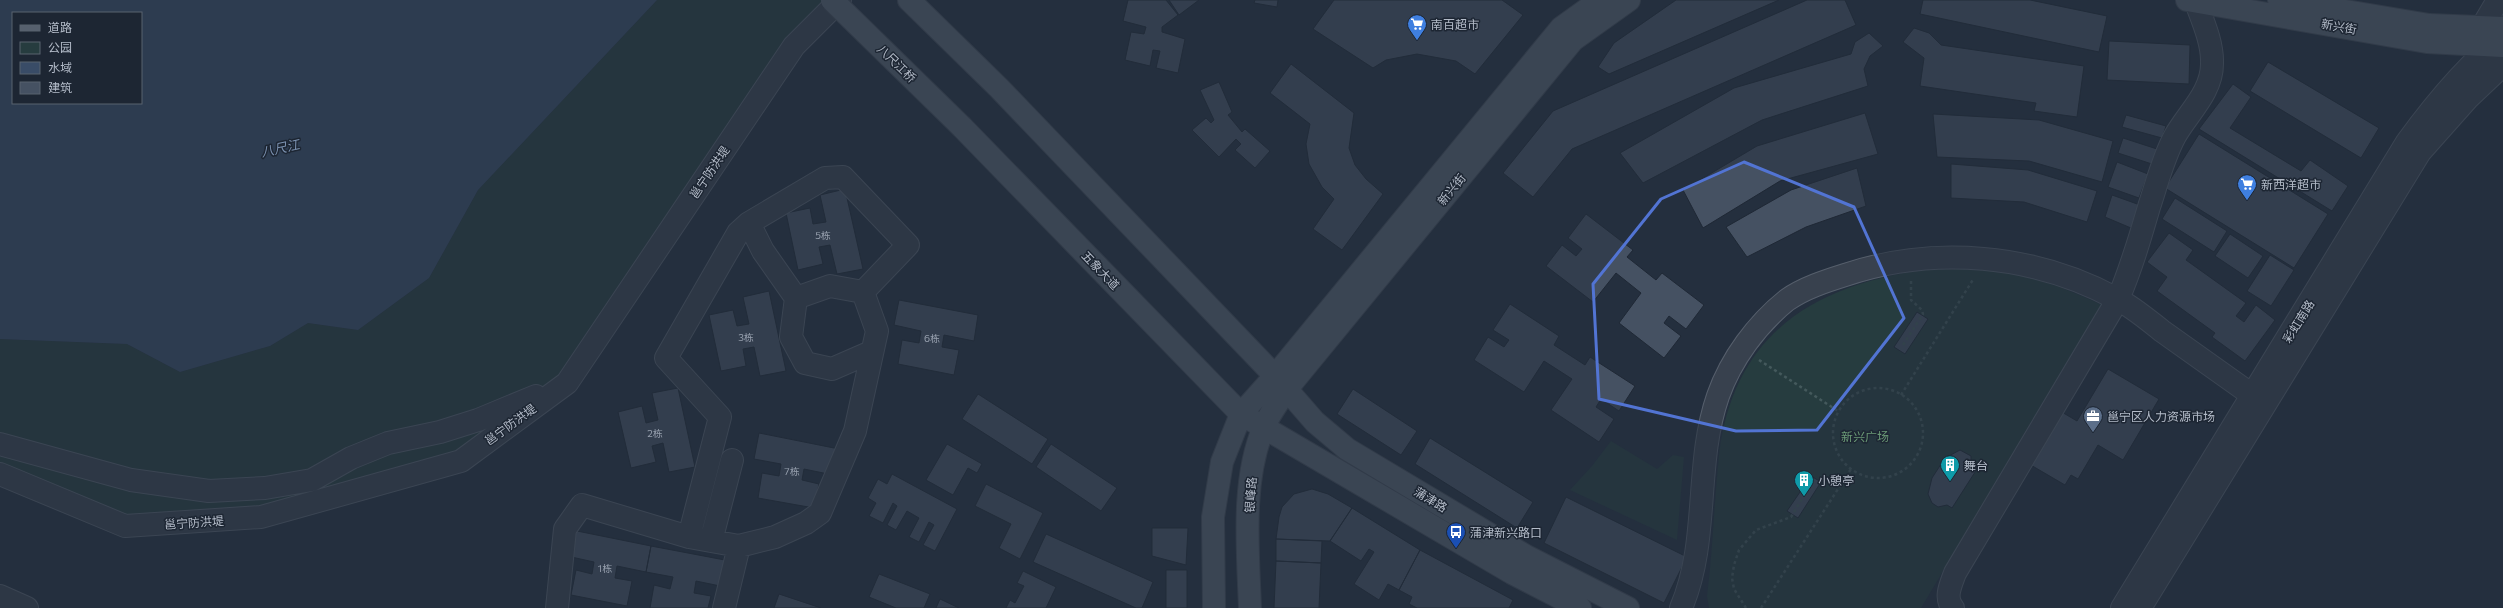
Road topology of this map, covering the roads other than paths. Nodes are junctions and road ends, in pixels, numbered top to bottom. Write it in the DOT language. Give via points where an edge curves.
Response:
graph roads {
  1 [pos="832,0"];
  2 [pos="840,0"];
  3 [pos="909,0"];
  4 [pos="1600,0"];
  5 [pos="1629,0"];
  6 [pos="2193,0"];
  7 [pos="2279,0"];
  8 [pos="2498,0"];
  9 [pos="2503,28"];
  10 [pos="2495,39"];
  11 [pos="2503,65"];
  12 [pos="962,127"];
  13 [pos="749,223"];
  14 [pos="863,292"];
  15 [pos="796,298"];
  16 [pos="2118,299"];
  17 [pos="871,352"];
  18 [pos="567,383"];
  19 [pos="1280,383"];
  20 [pos="2252,395"];
  21 [pos="1241,414"];
  22 [pos="1264,427"];
  23 [pos="0,444"];
  24 [pos="732,460"];
  25 [pos="0,474"];
  26 [pos="689,537"];
  27 [pos="711,541"];
  28 [pos="739,546"];
  29 [pos="0,596"];
  30 [pos="564,607"];
  31 [pos="27,608"];
  32 [pos="724,608"];
  33 [pos="1214,608"];
  34 [pos="1250,608"];
  35 [pos="1580,608"];
  36 [pos="1628,608"];
  37 [pos="1681,608"];
  38 [pos="1953,608"];
  39 [pos="2122,608"];
  40 [pos="2140,608"];
  1 -- 12 [label="main road, 八尺江桥, bridge"];
  2 -- 18 [label="street, 邕宁防洪堤" via="794,46"];
  3 -- 19 [label="main road" via="999,88"];
  4 -- 19 [label="main road, 新兴街" via="1561,28"];
  5 -- 19 [label="main road, 新兴街" via="1573,40"];
  6 -- 10 [label="main road, 新兴街" via="2427,42"];
  6 -- 16 [label="street" via="2210,47 2212,65 2207,86 2176,136 2161,167 2136,254"];
  7 -- 10 [label="main road, 新兴街" via="2429,25"];
  8 -- 10 [label="street, 彩虹南路"];
  9 -- 10 [label="main road, 新兴街"];
  10 -- 20 [label="street, 彩虹南路" via="2431,109 2407,142"];
  11 -- 40 [label="street, 彩虹南路" via="2468,98 2420,152"];
  12 -- 21 [label="main road, 五象大道"];
  13 -- 14 [label="street" via="825,178 843,177 908,245"];
  13 -- 15 [label="street" via="763,251"];
  13 -- 26 [label="street" via="738,233 666,358 720,417"];
  14 -- 15 [label="street" via="830,286"];
  14 -- 17 [label="street" via="877,331"];
  15 -- 17 [label="street" via="791,337 805,363 832,369"];
  16 -- 20 [label="street"];
  16 -- 37 [label="street" via="2068,277 2018,263 1968,257 1878,264 1821,283 1788,300 1754,333 1735,360 1718,395 1707,441 1700,539 1694,571"];
  16 -- 38 [label="street" via="1955,573 1948,593"];
  17 -- 28 [label="street" via="855,431 820,513 806,523 775,537"];
  18 -- 23 [label="street" via="478,420 440,432 388,443 351,458 312,480 265,488 210,491 131,480"];
  18 -- 25 [label="street, 邕宁防洪堤" via="461,460 261,517 124,526"];
  19 -- 21 [label="main road"];
  19 -- 22 [label="main road, 银峰路"];
  19 -- 36 [label="main road, 蒲津路" via="1315,422 1347,449 1526,556"];
  20 -- 39 [label="street, 彩虹南路"];
  21 -- 22 [label="main road, 蒲津路"];
  21 -- 33 [label="main road" via="1222,462 1213,517"];
  22 -- 34 [label="main road, 银峰路" via="1252,466 1248,534"];
  22 -- 35 [label="main road, 蒲津路" via="1512,573"];
  24 -- 27 [label="street"];
  26 -- 27 [label="street"];
  26 -- 30 [label="street" via="582,505 565,529"];
  27 -- 28 [label="street"];
  28 -- 32 [label="street"];
  29 -- 31 [label="street"];
}
